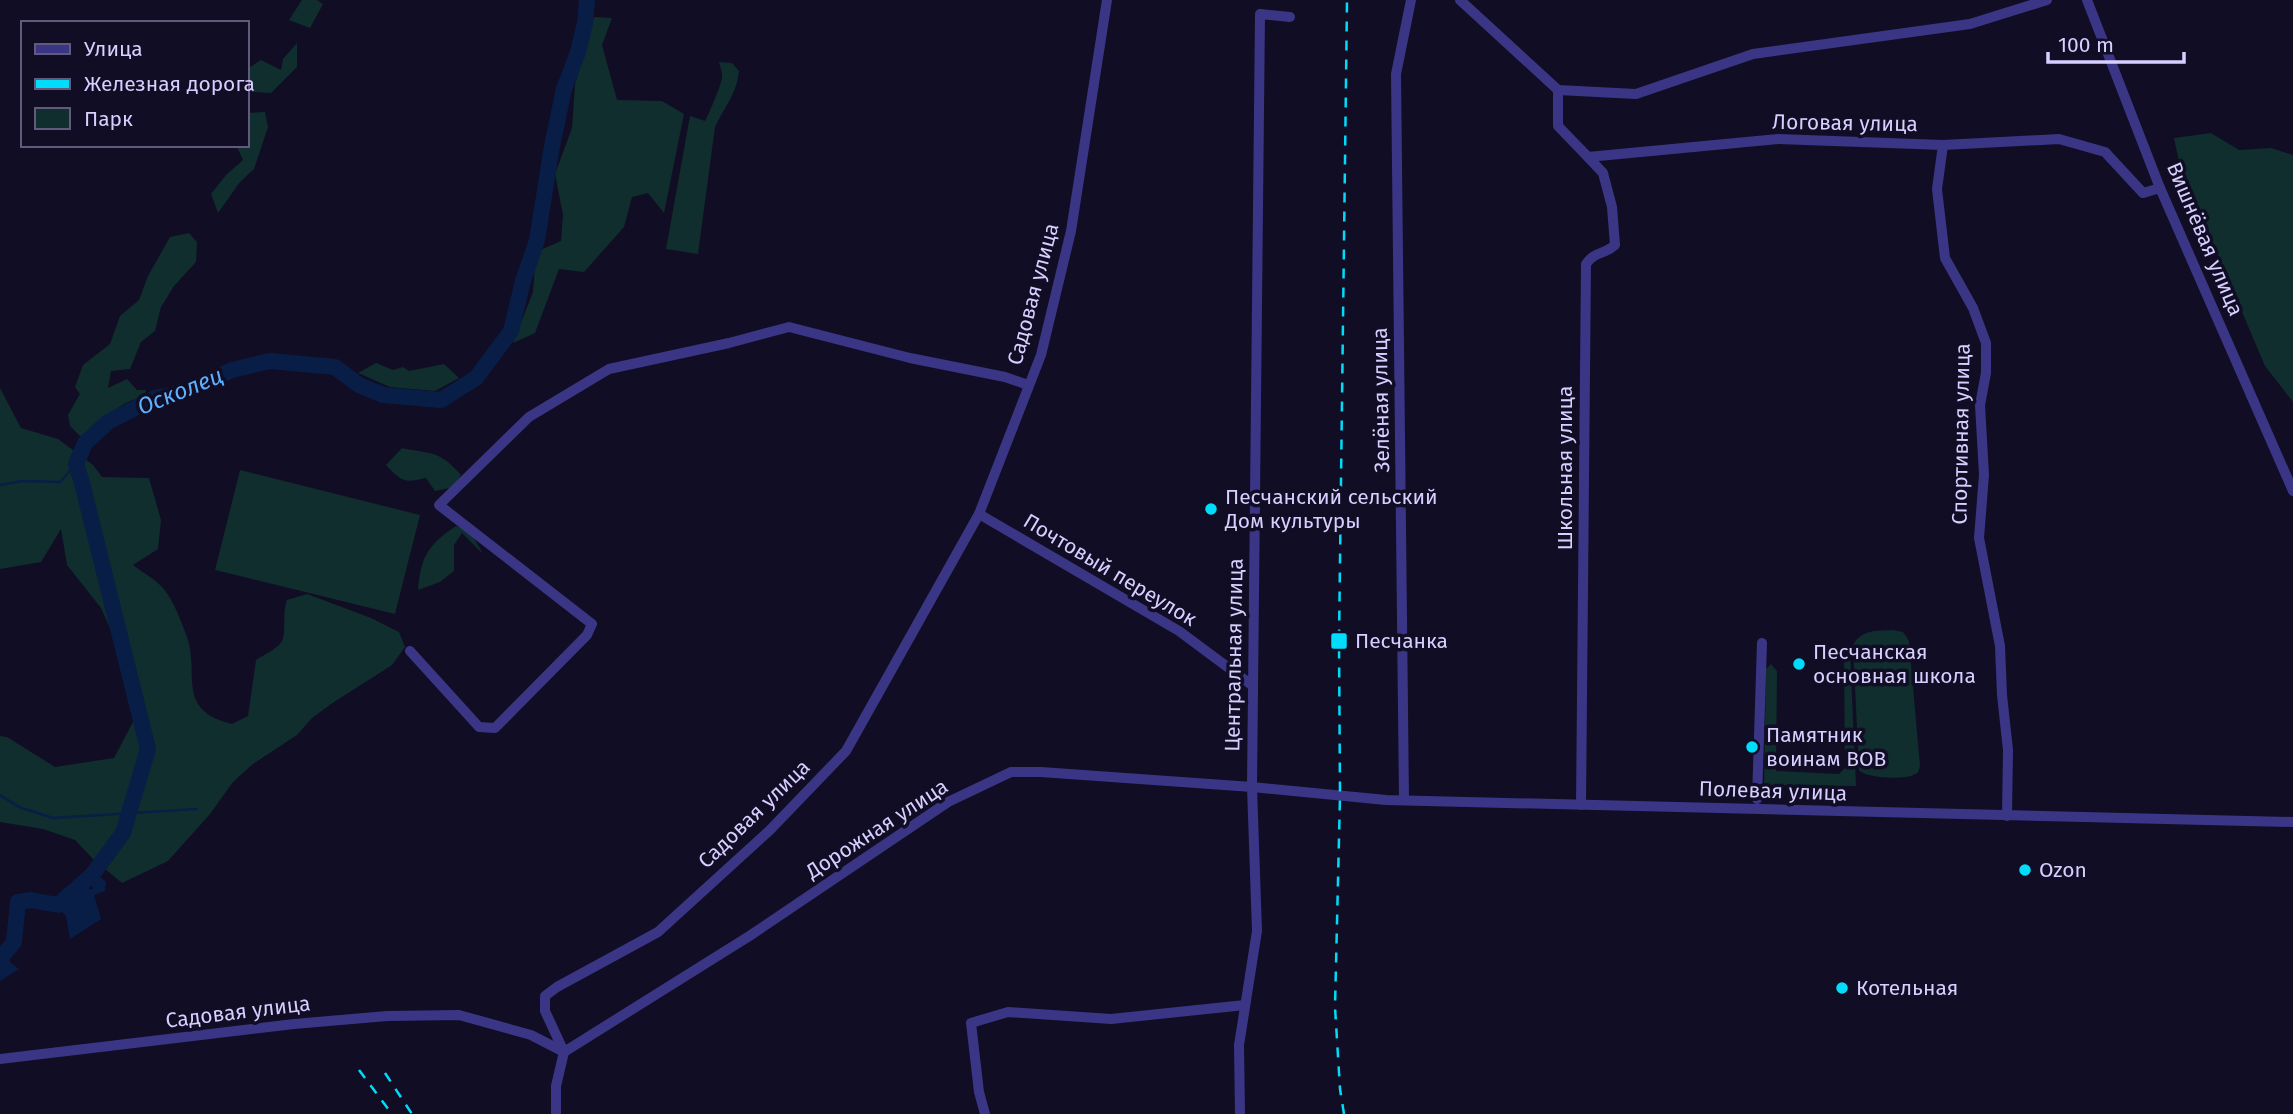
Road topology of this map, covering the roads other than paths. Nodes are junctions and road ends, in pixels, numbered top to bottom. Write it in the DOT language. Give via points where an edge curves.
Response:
graph roads {
  1 [pos="1107,0"];
  2 [pos="1411,0"];
  3 [pos="1460,0"];
  4 [pos="2047,0"];
  5 [pos="2087,0"];
  6 [pos="1290,17"];
  7 [pos="1558,90"];
  8 [pos="1943,145"];
  9 [pos="1587,157"];
  10 [pos="2161,188"];
  11 [pos="1028,385"];
  12 [pos="2293,491"];
  13 [pos="979,514"];
  14 [pos="1762,643"];
  15 [pos="410,651"];
  16 [pos="1253,686"];
  17 [pos="1252,787"];
  18 [pos="1757,799"];
  19 [pos="1404,800"];
  20 [pos="1581,805"];
  21 [pos="2007,816"];
  22 [pos="2293,822"];
  23 [pos="1245,1005"];
  24 [pos="564,1052"];
  25 [pos="0,1059"];
  26 [pos="556,1114"];
  27 [pos="985,1114"];
  28 [pos="1240,1114"];
  1 -- 11 [label="street, Садовая улица" via="1071,231 1041,355"];
  2 -- 19 [label="street, Зелёная улица" via="1396,74"];
  3 -- 7 [label="street"];
  4 -- 7 [label="street" via="1970,24 1753,54 1636,94"];
  5 -- 10 [label="street, Вишнёвая улица"];
  6 -- 16 [label="street, Центральная улица" via="1259,14"];
  7 -- 9 [label="street" via="1558,126"];
  8 -- 9 [label="street, Логовая улица" via="1778,139"];
  8 -- 10 [label="street, Логовая улица" via="2059,139 2105,152 2143,193"];
  8 -- 21 [label="street, Спортивная улица" via="1937,189 1945,258 1986,343 1980,405 1984,475 1979,538 2000,646 2008,750"];
  9 -- 20 [label="street, Школьная улица" via="1603,173 1615,245 1592,255 1586,264"];
  10 -- 12 [label="street, Вишнёвая улица"];
  11 -- 13 [label="street, Садовая улица"];
  11 -- 15 [label="street" via="789,327 609,369 529,417 439,505 592,624 587,635 495,727 479,727"];
  13 -- 16 [label="street, Почтовый переулок" via="1179,631"];
  13 -- 24 [label="street, Садовая улица" via="846,751 770,830 658,932 545,996 545,1011"];
  14 -- 18 [label="street"];
  16 -- 17 [label="street, Центральная улица"];
  17 -- 19 [label="street, Полевая улица"];
  17 -- 23 [label="street, Центральная улица" via="1257,931"];
  17 -- 24 [label="street, Дорожная улица" via="1011,772 948,803 751,935"];
  19 -- 20 [label="street, Полевая улица"];
  20 -- 21 [label="street, Полевая улица"];
  21 -- 22 [label="street, Полевая улица"];
  23 -- 27 [label="street" via="1111,1018 1008,1013 971,1023"];
  23 -- 28 [label="street, Центральная улица" via="1239,1045"];
  24 -- 25 [label="street, Садовая улица" via="531,1035 459,1015 294,1024"];
  24 -- 26 [label="street" via="556,1086"];
}
